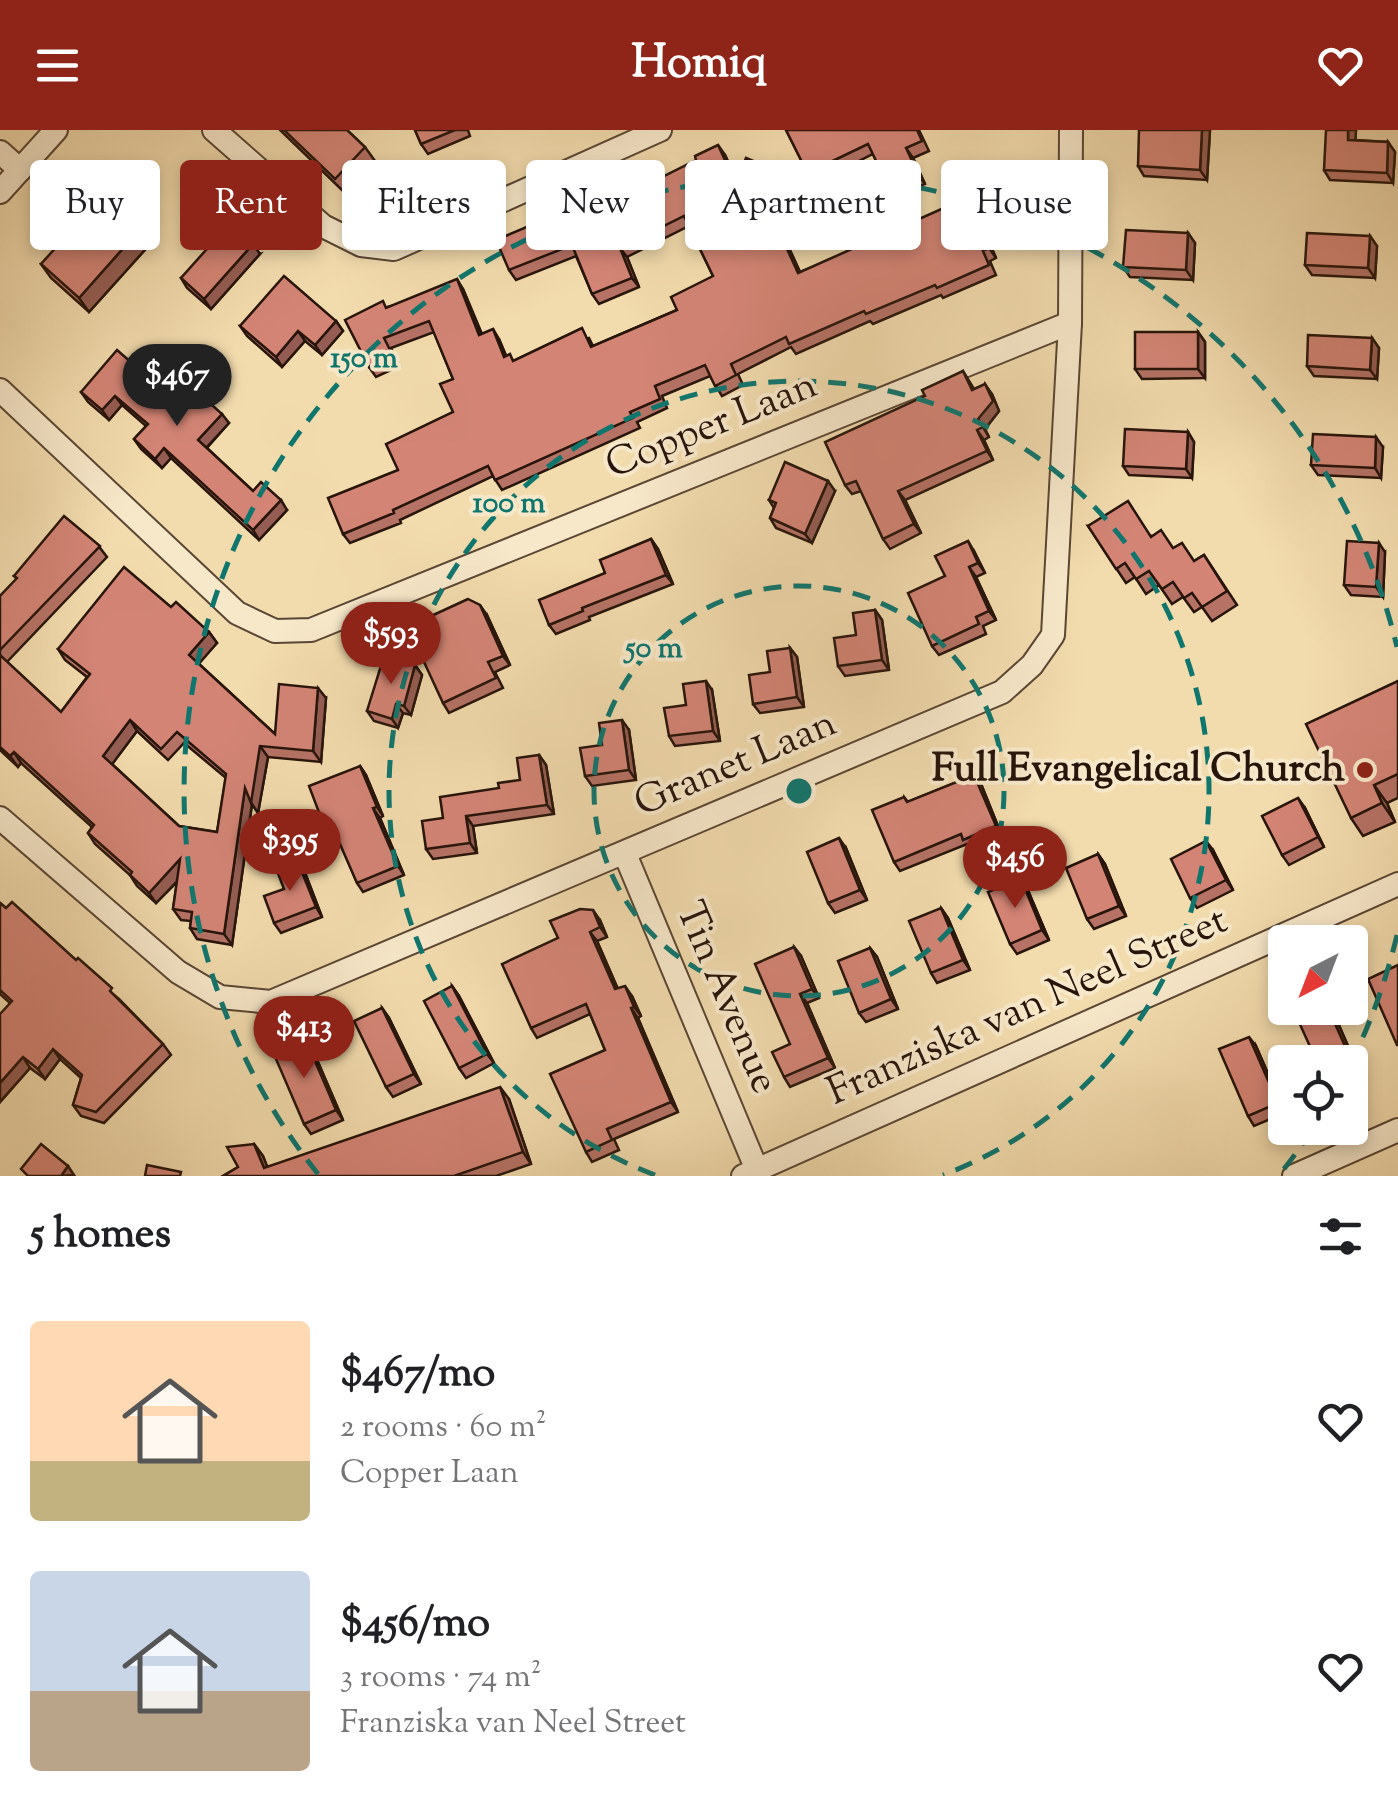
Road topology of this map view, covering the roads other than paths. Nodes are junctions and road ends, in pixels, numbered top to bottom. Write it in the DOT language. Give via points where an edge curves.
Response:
graph roads {
  1 [pos="56,130"];
  2 [pos="214,130"];
  3 [pos="660,130"];
  4 [pos="1071,130"];
  5 [pos="0,152"];
  6 [pos="20,170"];
  7 [pos="0,192"];
  8 [pos="1070,323"];
  9 [pos="0,390"];
  10 [pos="0,818"];
  11 [pos="624,854"];
  12 [pos="1398,884"];
  13 [pos="1398,1130"];
  14 [pos="750,1173"];
  15 [pos="1294,1176"];
  1 -- 6 [label="street"];
  2 -- 3 [label="street" via="323,226 361,245 394,248"];
  4 -- 8 [label="street, Granet Laan"];
  5 -- 6 [label="street"];
  6 -- 7 [label="street"];
  8 -- 9 [label="street, Copper Laan" via="310,630 275,630 238,613"];
  8 -- 11 [label="street, Granet Laan" via="1053,636 1032,664 1002,692"];
  10 -- 11 [label="street, Granet Laan" via="178,972 220,997 272,1002"];
  11 -- 14 [label="street, Tin Avenue"];
  12 -- 14 [label="street, Franziska van Neel Street"];
  13 -- 15 [label="street"];
}
